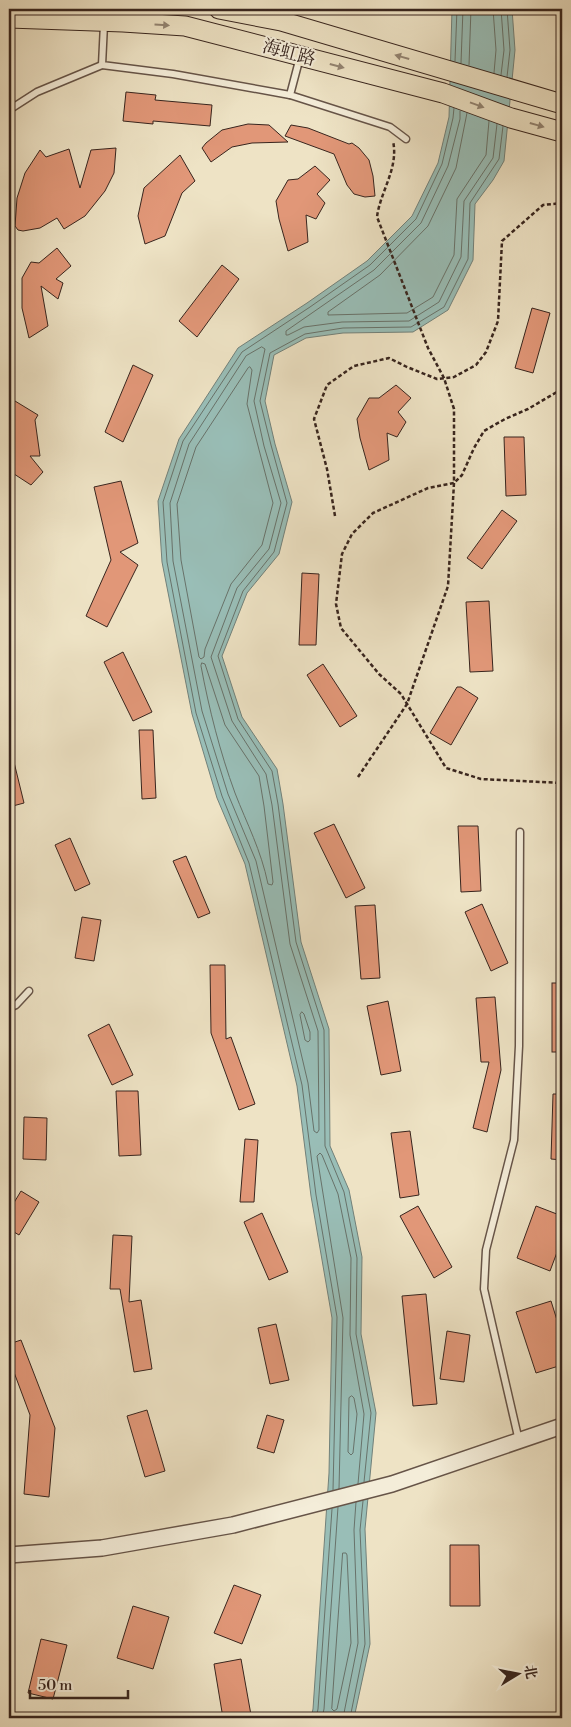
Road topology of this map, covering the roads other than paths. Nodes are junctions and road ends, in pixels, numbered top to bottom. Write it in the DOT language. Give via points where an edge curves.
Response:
graph roads {
  1 [pos="219,9"];
  2 [pos="9,18"];
  3 [pos="104,21"];
  4 [pos="300,56"];
  5 [pos="102,65"];
  6 [pos="290,95"];
  7 [pos="562,104"];
  8 [pos="9,110"];
  9 [pos="562,132"];
  10 [pos="406,139"];
  11 [pos="520,832"];
  12 [pos="29,991"];
  13 [pos="9,1008"];
  14 [pos="562,1426"];
  15 [pos="519,1441"];
  16 [pos="9,1554"];
  7 -- 1 [label="main road, 海虹路, one-way" via="280,21"];
  2 -- 3 [label="main road, 海虹路"];
  3 -- 4 [label="main road, 海虹路, one-way" via="185,26"];
  3 -- 5 [label="lane"];
  4 -- 6 [label="lane"];
  4 -- 9 [label="main road, 海虹路, one-way" via="443,93 511,118"];
  5 -- 6 [label="lane"];
  5 -- 8 [label="lane" via="37,92"];
  6 -- 10 [label="lane" via="390,128"];
  11 -- 15 [label="lane" via="519,1046 514,1140 486,1250 484,1288"];
  12 -- 13 [label="lane"];
  14 -- 15 [label="street"];
  15 -- 16 [label="street" via="392,1484 233,1525 102,1548"];
}
